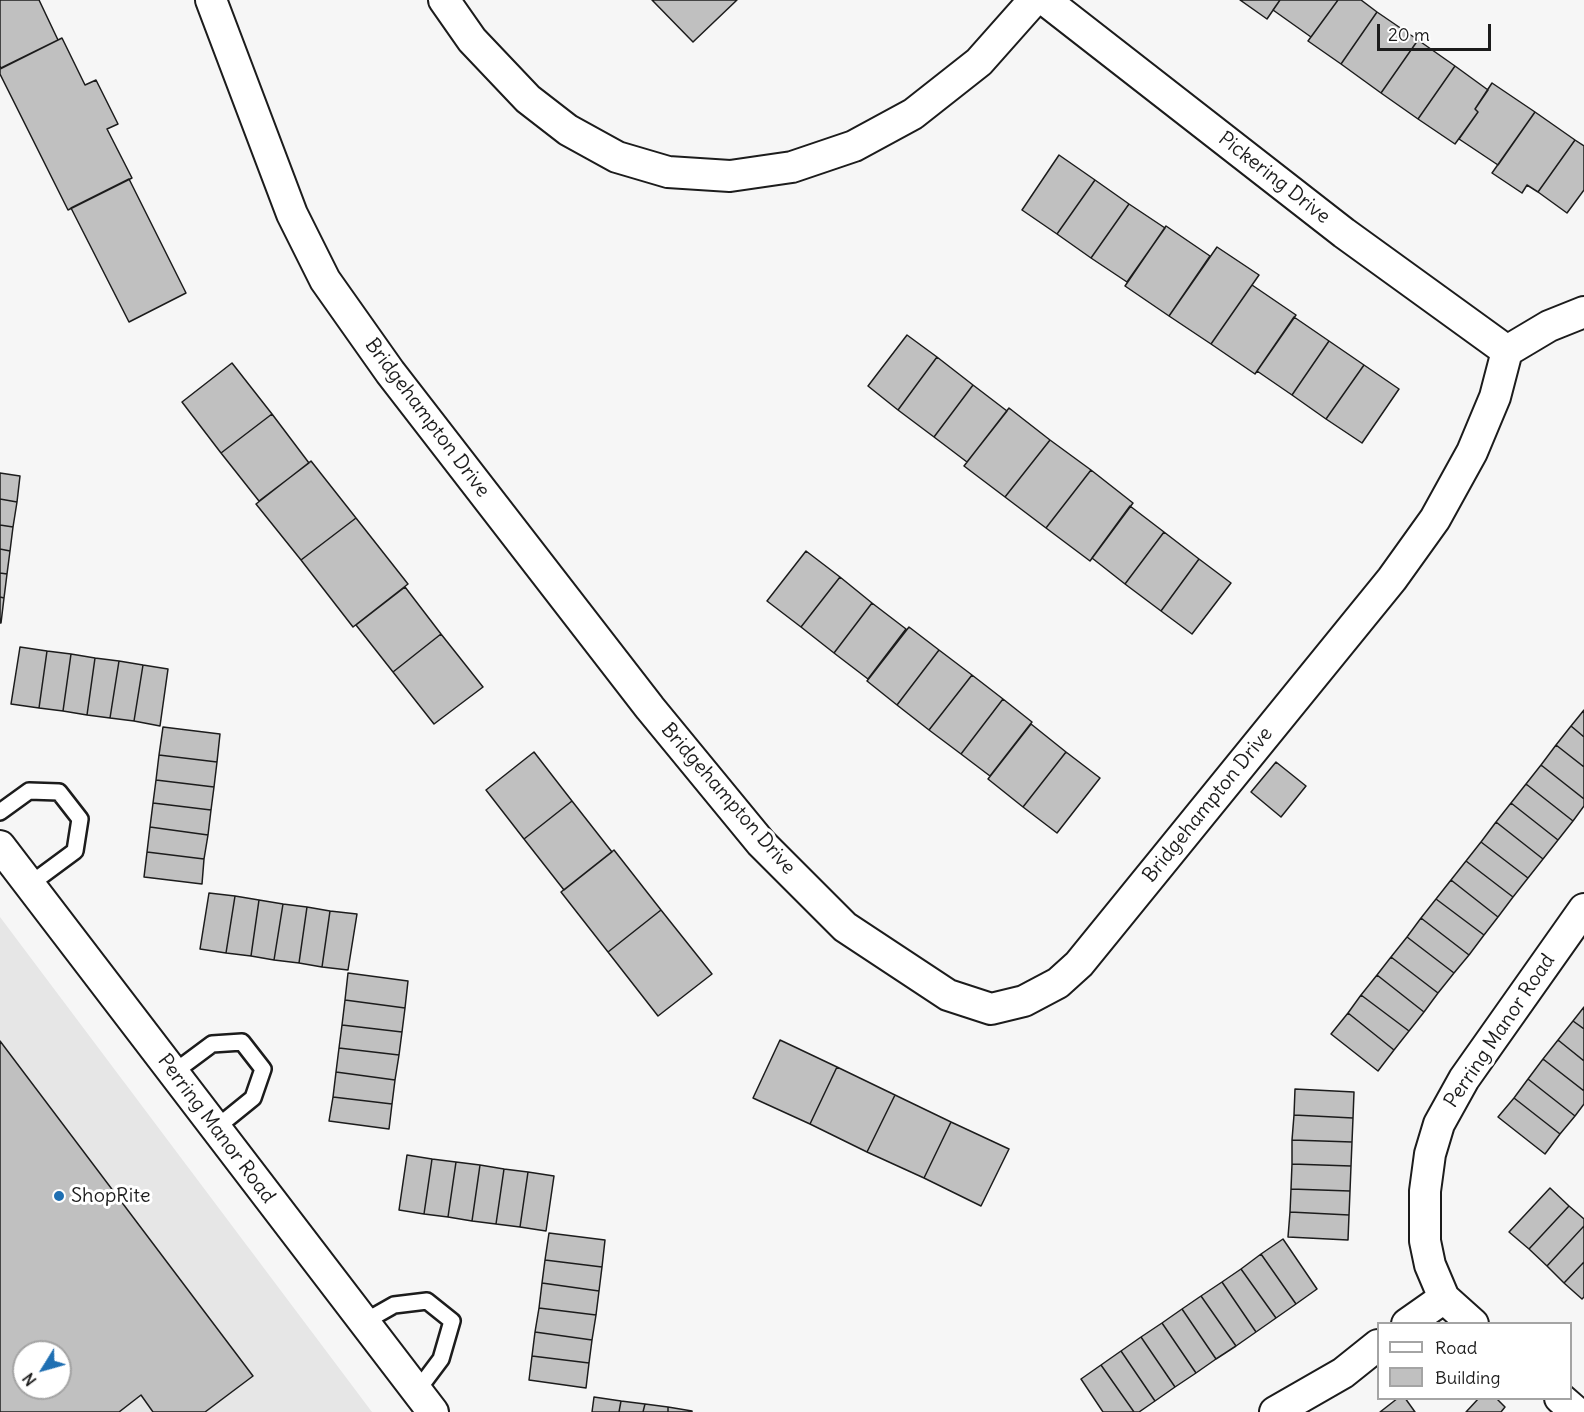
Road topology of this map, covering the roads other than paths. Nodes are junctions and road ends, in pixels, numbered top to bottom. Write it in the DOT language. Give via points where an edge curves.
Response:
graph roads {
  1 [pos="211,0"];
  2 [pos="444,0"];
  3 [pos="1034,0"];
  4 [pos="1045,0"];
  5 [pos="1584,312"];
  6 [pos="1507,351"];
  7 [pos="0,812"];
  8 [pos="0,846"];
  9 [pos="29,885"];
  10 [pos="1584,909"];
  11 [pos="173,1073"];
  12 [pos="216,1128"];
  13 [pos="1444,1298"];
  14 [pos="364,1322"];
  15 [pos="1408,1322"];
  16 [pos="1472,1322"];
  17 [pos="1377,1346"];
  18 [pos="1562,1400"];
  19 [pos="425,1402"];
  20 [pos="1275,1412"];
  21 [pos="1576,1412"];
  1 -- 6 [label="street, Bridgehampton Drive" via="292,214 325,280 419,410 760,843 845,927 948,995 991,1009 1024,1002 1058,983 1079,964 1392,579 1435,519 1472,452 1495,397"];
  2 -- 3 [label="street" via="472,40 528,99 568,130 617,157 668,172 730,176 813,160 854,146 913,114 979,62"];
  4 -- 6 [label="street, Pickering Drive" via="1344,233"];
  5 -- 6 [label="street" via="1549,326"];
  7 -- 9 [label="lane" via="29,791 59,792 80,819 75,850"];
  8 -- 9 [label="street, Perring Manor Road"];
  9 -- 11 [label="street, Perring Manor Road"];
  10 -- 13 [label="street, Perring Manor Road" via="1464,1079 1438,1124 1425,1191 1425,1241"];
  11 -- 12 [label="street, Perring Manor Road"];
  11 -- 12 [label="lane" via="212,1044 242,1042 263,1069 253,1098"];
  12 -- 14 [label="street, Perring Manor Road"];
  13 -- 15 [label="street"];
  13 -- 16 [label="street, Perring Manor Road"];
  14 -- 19 [label="street, Perring Manor Road"];
  14 -- 19 [label="lane" via="394,1305 428,1301 452,1321"];
  17 -- 20 [label="street" via="1343,1373"];
  18 -- 21 [label="street"];
}
